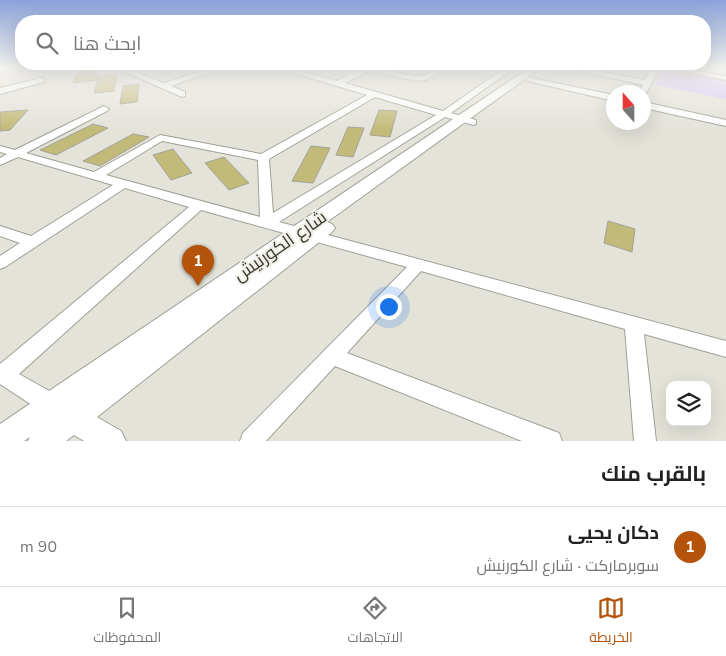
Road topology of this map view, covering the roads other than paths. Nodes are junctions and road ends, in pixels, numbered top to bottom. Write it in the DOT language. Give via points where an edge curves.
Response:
graph roads {
  1 [pos="170,89"];
  2 [pos="354,89"];
  3 [pos="489,89"];
  4 [pos="509,89"];
  5 [pos="586,89"];
  6 [pos="182,94"];
  7 [pos="374,94"];
  8 [pos="606,95"];
  9 [pos="651,107"];
  10 [pos="104,109"];
  11 [pos="460,118"];
  12 [pos="726,123"];
  13 [pos="0,149"];
  14 [pos="17,154"];
  15 [pos="263,158"];
  16 [pos="0,162"];
  17 [pos="96,176"];
  18 [pos="125,183"];
  19 [pos="198,206"];
  20 [pos="267,223"];
  21 [pos="0,230"];
  22 [pos="306,235"];
  23 [pos="32,242"];
  24 [pos="0,263"];
  25 [pos="418,265"];
  26 [pos="634,323"];
  27 [pos="726,349"];
  28 [pos="332,356"];
  29 [pos="1,374"];
  30 [pos="63,412"];
  31 [pos="0,441"];
  32 [pos="42,441"];
  33 [pos="110,441"];
  34 [pos="252,441"];
  35 [pos="551,441"];
  36 [pos="645,441"];
  1 -- 6 [label="street"];
  2 -- 7 [label="street"];
  3 -- 11 [label="street"];
  4 -- 11 [label="street, شارع الكورنيش"];
  5 -- 8 [label="street"];
  7 -- 11 [label="street"];
  7 -- 15 [label="street"];
  9 -- 12 [label="street"];
  10 -- 14 [label="street"];
  11 -- 20 [label="street"];
  11 -- 22 [label="street, شارع الكورنيش"];
  13 -- 14 [label="street"];
  14 -- 16 [label="street"];
  14 -- 17 [label="street"];
  15 -- 17 [label="street" via="160,138"];
  15 -- 20 [label="street"];
  17 -- 18 [label="street"];
  18 -- 19 [label="street"];
  18 -- 23 [label="street"];
  19 -- 20 [label="street"];
  19 -- 29 [label="street"];
  20 -- 22 [label="street"];
  21 -- 23 [label="street"];
  22 -- 25 [label="street"];
  22 -- 30 [label="street, شارع الكورنيش"];
  23 -- 24 [label="street"];
  25 -- 26 [label="street"];
  25 -- 28 [label="street"];
  26 -- 27 [label="street"];
  26 -- 36 [label="street"];
  28 -- 34 [label="street"];
  28 -- 35 [label="street"];
  29 -- 30 [label="street"];
  30 -- 31 [label="street, شارع الكورنيش"];
  30 -- 32 [label="street, شارع الكورنيش"];
  30 -- 33 [label="street"];
}
